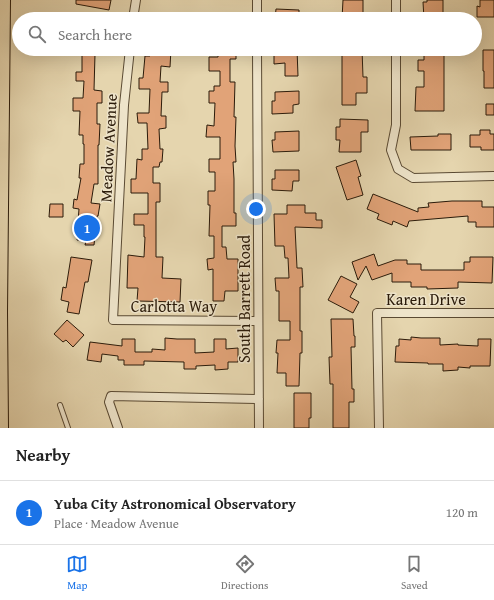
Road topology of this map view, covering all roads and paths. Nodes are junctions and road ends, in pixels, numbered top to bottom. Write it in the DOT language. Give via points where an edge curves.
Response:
graph roads {
  1 [pos="3,0"];
  2 [pos="136,0"];
  3 [pos="257,0"];
  4 [pos="396,0"];
  5 [pos="135,12"];
  6 [pos="257,12"];
  7 [pos="396,12"];
  8 [pos="129,56"];
  9 [pos="258,56"];
  10 [pos="396,56"];
  11 [pos="494,176"];
  12 [pos="494,313"];
  13 [pos="113,320"];
  14 [pos="258,321"];
  15 [pos="259,399"];
  16 [pos="60,406"];
  17 [pos="1,428"];
  18 [pos="68,428"];
  19 [pos="118,428"];
  20 [pos="259,428"];
  21 [pos="379,428"];
  1 -- 17 [label="highway"];
  2 -- 5 [label="street"];
  3 -- 6 [label="street"];
  4 -- 7 [label="street"];
  8 -- 13 [label="street, Meadow Avenue" via="124,106"];
  9 -- 14 [label="street, South Barrett Road"];
  10 -- 11 [label="street" via="396,125 391,150 398,169 413,178"];
  12 -- 21 [label="street, Karen Drive" via="377,313"];
  13 -- 14 [label="street, Carlotta Way"];
  14 -- 15 [label="street, South Barrett Road"];
  15 -- 19 [label="street" via="111,396 109,402"];
  15 -- 20 [label="street, South Barrett Road"];
  16 -- 18 [label="lane"];
}
